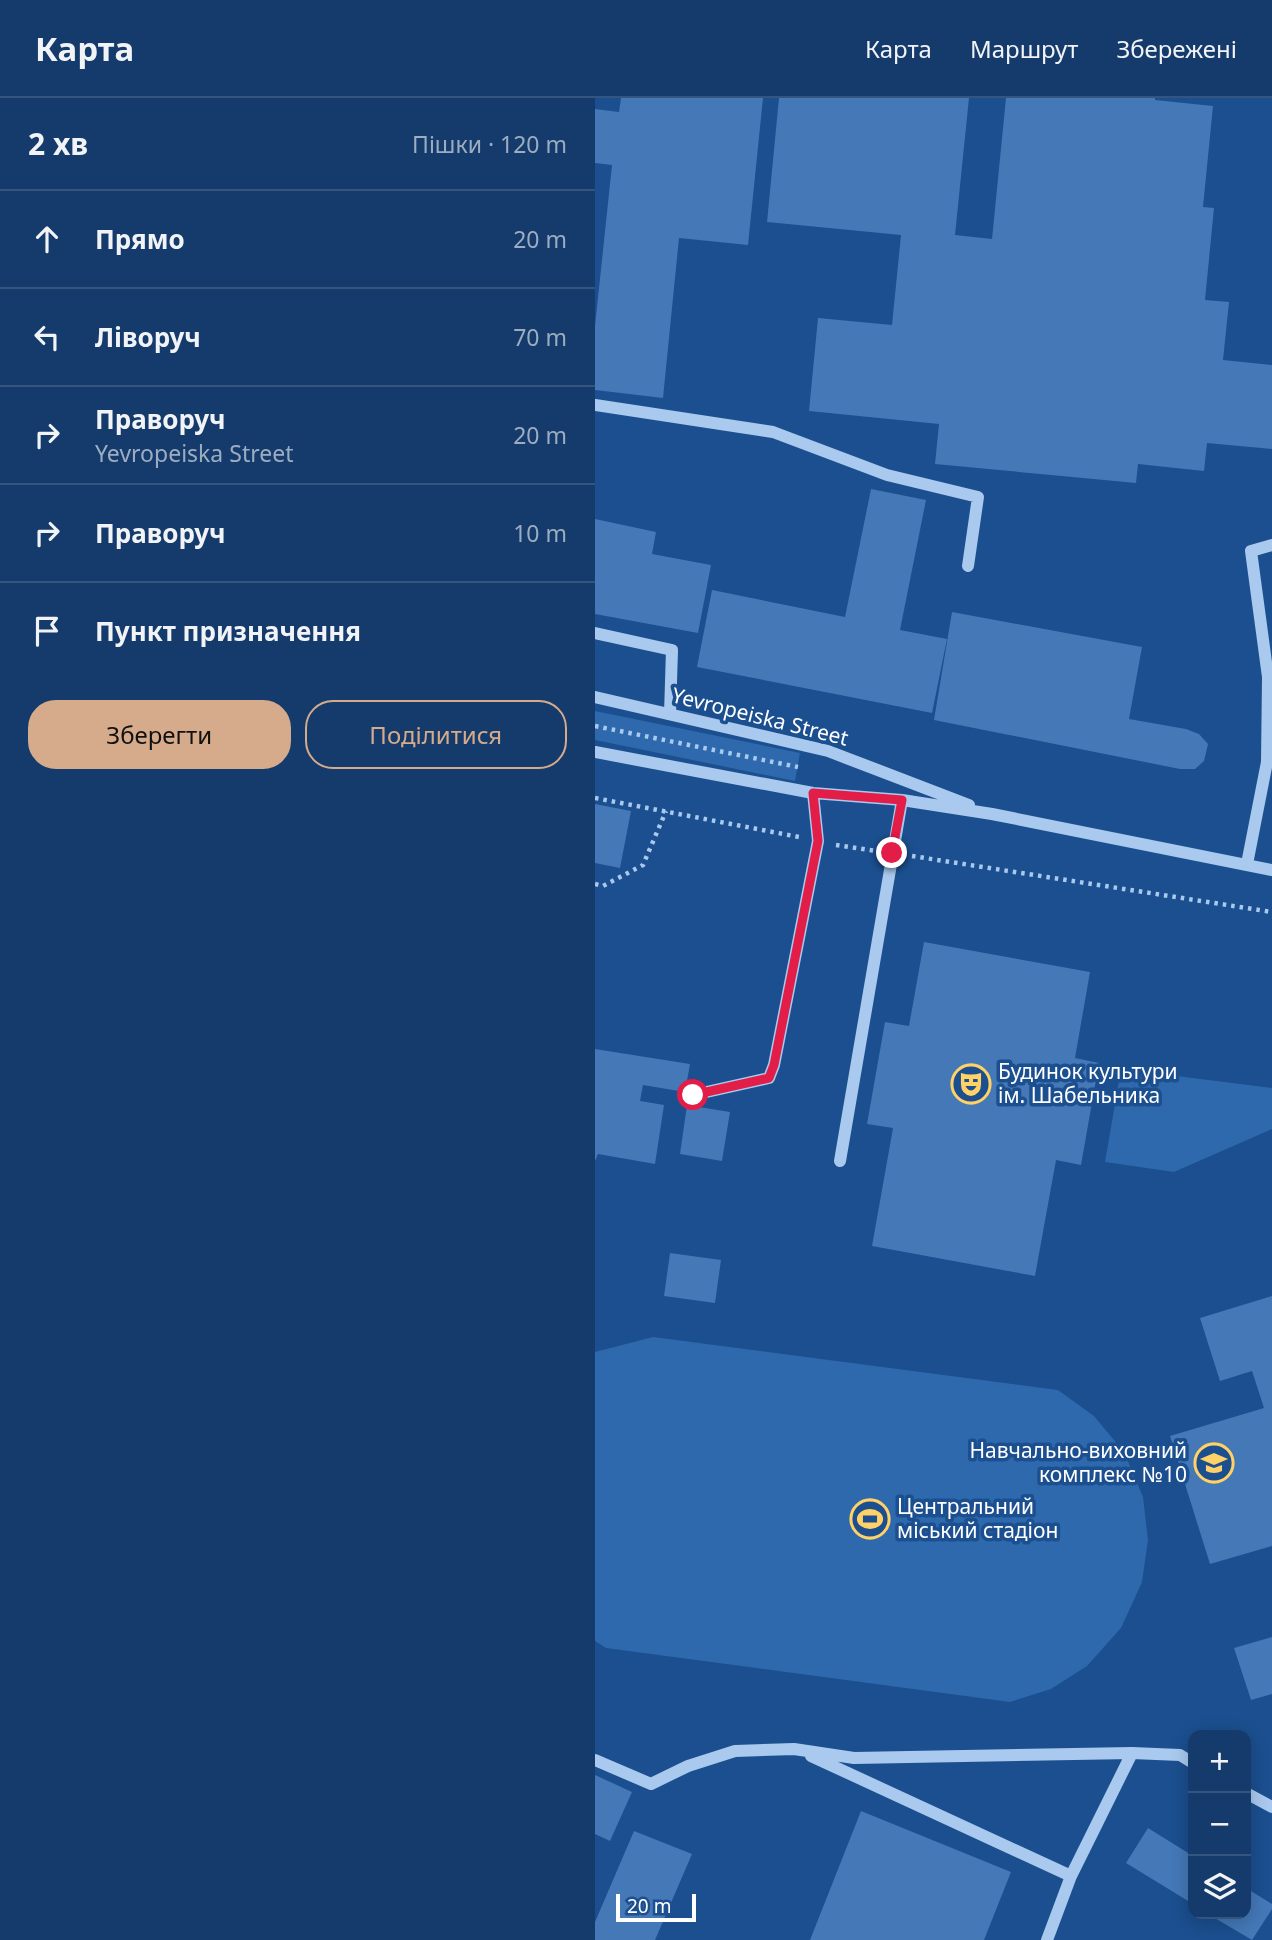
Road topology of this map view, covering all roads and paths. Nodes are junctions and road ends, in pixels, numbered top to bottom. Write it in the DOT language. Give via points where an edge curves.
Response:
graph roads {
  1 [pos="595,405"];
  2 [pos="1272,545"];
  3 [pos="968,566"];
  4 [pos="595,633"];
  5 [pos="595,697"];
  6 [pos="670,714"];
  7 [pos="595,726"];
  8 [pos="595,752"];
  9 [pos="798,767"];
  10 [pos="813,793"];
  11 [pos="595,798"];
  12 [pos="902,800"];
  13 [pos="666,811"];
  14 [pos="992,814"];
  15 [pos="800,838"];
  16 [pos="825,843"];
  17 [pos="892,853"];
  18 [pos="1247,864"];
  19 [pos="1272,870"];
  20 [pos="595,884"];
  21 [pos="1272,912"];
  22 [pos="693,1095"];
  23 [pos="840,1161"];
  24 [pos="794,1749"];
  25 [pos="1132,1753"];
  26 [pos="595,1760"];
  27 [pos="1188,1760"];
  28 [pos="1251,1796"];
  29 [pos="1272,1807"];
  30 [pos="1071,1876"];
  31 [pos="1048,1940"];
  1 -- 3 [label="street" via="773,432 887,475 978,497"];
  2 -- 18 [label="street" via="1251,551 1268,677 1267,762"];
  4 -- 6 [label="street" via="673,650"];
  5 -- 6 [label="street, Yevropeiska Street"];
  6 -- 14 [label="street, Yevropeiska Street" via="828,751"];
  7 -- 9 [label="path"];
  8 -- 10 [label="street, Yevropeiska Street"];
  10 -- 12 [label="street, Yevropeiska Street"];
  10 -- 22 [label="street" via="818,841 769,1078"];
  11 -- 13 [label="path"];
  12 -- 14 [label="street, Yevropeiska Street"];
  12 -- 17 [label="street"];
  13 -- 15 [label="path"];
  13 -- 20 [label="path" via="643,865 603,886"];
  14 -- 18 [label="street, Yevropeiska Street"];
  16 -- 17 [label="path"];
  17 -- 21 [label="path"];
  17 -- 23 [label="street"];
  18 -- 19 [label="street, Yevropeiska Street"];
  24 -- 25 [label="street" via="854,1758"];
  24 -- 26 [label="street" via="735,1751 651,1784"];
  24 -- 30 [label="street"];
  25 -- 27 [label="street" via="1179,1755"];
  25 -- 30 [label="street"];
  28 -- 29 [label="street"];
  30 -- 31 [label="street"];
}
